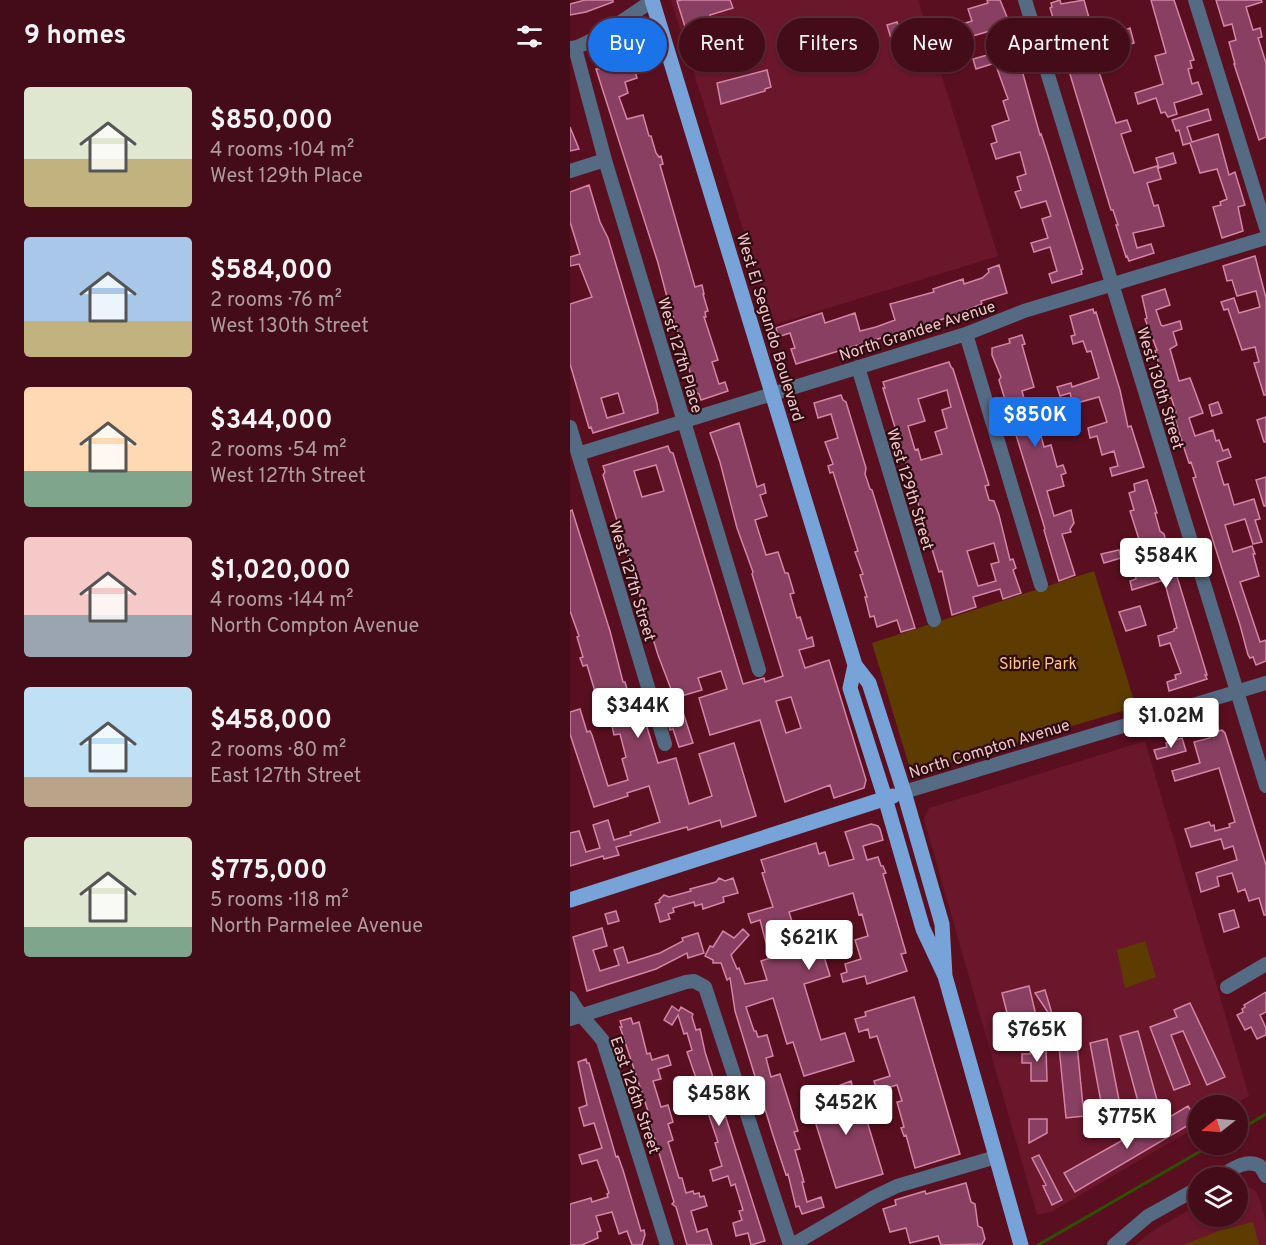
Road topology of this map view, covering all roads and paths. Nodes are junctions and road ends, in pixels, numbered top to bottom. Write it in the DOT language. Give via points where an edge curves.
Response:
graph roads {
  1 [pos="652,0"];
  2 [pos="1024,0"];
  3 [pos="1195,0"];
  4 [pos="573,48"];
  5 [pos="605,160"];
  6 [pos="570,171"];
  7 [pos="1266,228"];
  8 [pos="1266,238"];
  9 [pos="1112,285"];
  10 [pos="966,334"];
  11 [pos="858,367"];
  12 [pos="772,394"];
  13 [pos="684,421"];
  14 [pos="570,427"];
  15 [pos="578,454"];
  16 [pos="1041,585"];
  17 [pos="934,620"];
  18 [pos="855,665"];
  19 [pos="759,670"];
  20 [pos="1266,683"];
  21 [pos="1236,692"];
  22 [pos="665,744"];
  23 [pos="1266,786"];
  24 [pos="904,792"];
  25 [pos="885,798"];
  26 [pos="570,900"];
  27 [pos="1266,964"];
  28 [pos="945,976"];
  29 [pos="1227,987"];
  30 [pos="570,998"];
  31 [pos="576,1018"];
  32 [pos="996,1157"];
  33 [pos="1237,1167"];
  34 [pos="1266,1176"];
  35 [pos="1188,1194"];
  36 [pos="1020,1240"];
  37 [pos="667,1245"];
  38 [pos="791,1245"];
  39 [pos="1114,1245"];
  1 -- 4 [label="street"];
  1 -- 12 [label="main road, West El Segundo Boulevard"];
  2 -- 9 [label="street, West 130th Street"];
  3 -- 7 [label="street"];
  4 -- 5 [label="street, West 127th Place"];
  5 -- 6 [label="street"];
  5 -- 13 [label="street, West 127th Place"];
  8 -- 9 [label="street, North Grandee Avenue"];
  9 -- 10 [label="street, North Grandee Avenue" via="1024,311"];
  9 -- 21 [label="street, West 130th Street"];
  10 -- 11 [label="street, North Grandee Avenue"];
  10 -- 16 [label="street"];
  11 -- 12 [label="street, North Grandee Avenue"];
  11 -- 17 [label="street, West 129th Street"];
  12 -- 13 [label="street, North Grandee Avenue"];
  12 -- 18 [label="main road, West El Segundo Boulevard"];
  13 -- 15 [label="street, North Grandee Avenue"];
  13 -- 19 [label="street, West 127th Place"];
  14 -- 15 [label="street, West 127th Street"];
  15 -- 22 [label="street, West 127th Street"];
  18 -- 24 [label="main road, West El Segundo Boulevard" via="870,683"];
  18 -- 25 [label="main road, West El Segundo Boulevard" via="850,688"];
  20 -- 21 [label="street, North Compton Avenue"];
  21 -- 23 [label="street, West 130th Street"];
  21 -- 24 [label="street, North Compton Avenue"];
  24 -- 25 [label="main road, North Compton Avenue"];
  24 -- 28 [label="main road, West El Segundo Boulevard" via="942,924"];
  25 -- 26 [label="main road, North Compton Avenue"];
  25 -- 28 [label="main road, West El Segundo Boulevard" via="923,929"];
  27 -- 29 [label="street"];
  28 -- 32 [label="main road, West El Segundo Boulevard"];
  30 -- 31 [label="street, East 126th Street"];
  31 -- 37 [label="street, East 126th Street" via="593,1026 603,1041"];
  31 -- 38 [label="street" via="672,985 686,982 705,987"];
  32 -- 36 [label="main road, West El Segundo Boulevard"];
  32 -- 38 [label="street" via="897,1186"];
  33 -- 34 [label="street" via="1249,1163 1260,1166"];
  35 -- 39 [label="street" via="1148,1216"];
}
